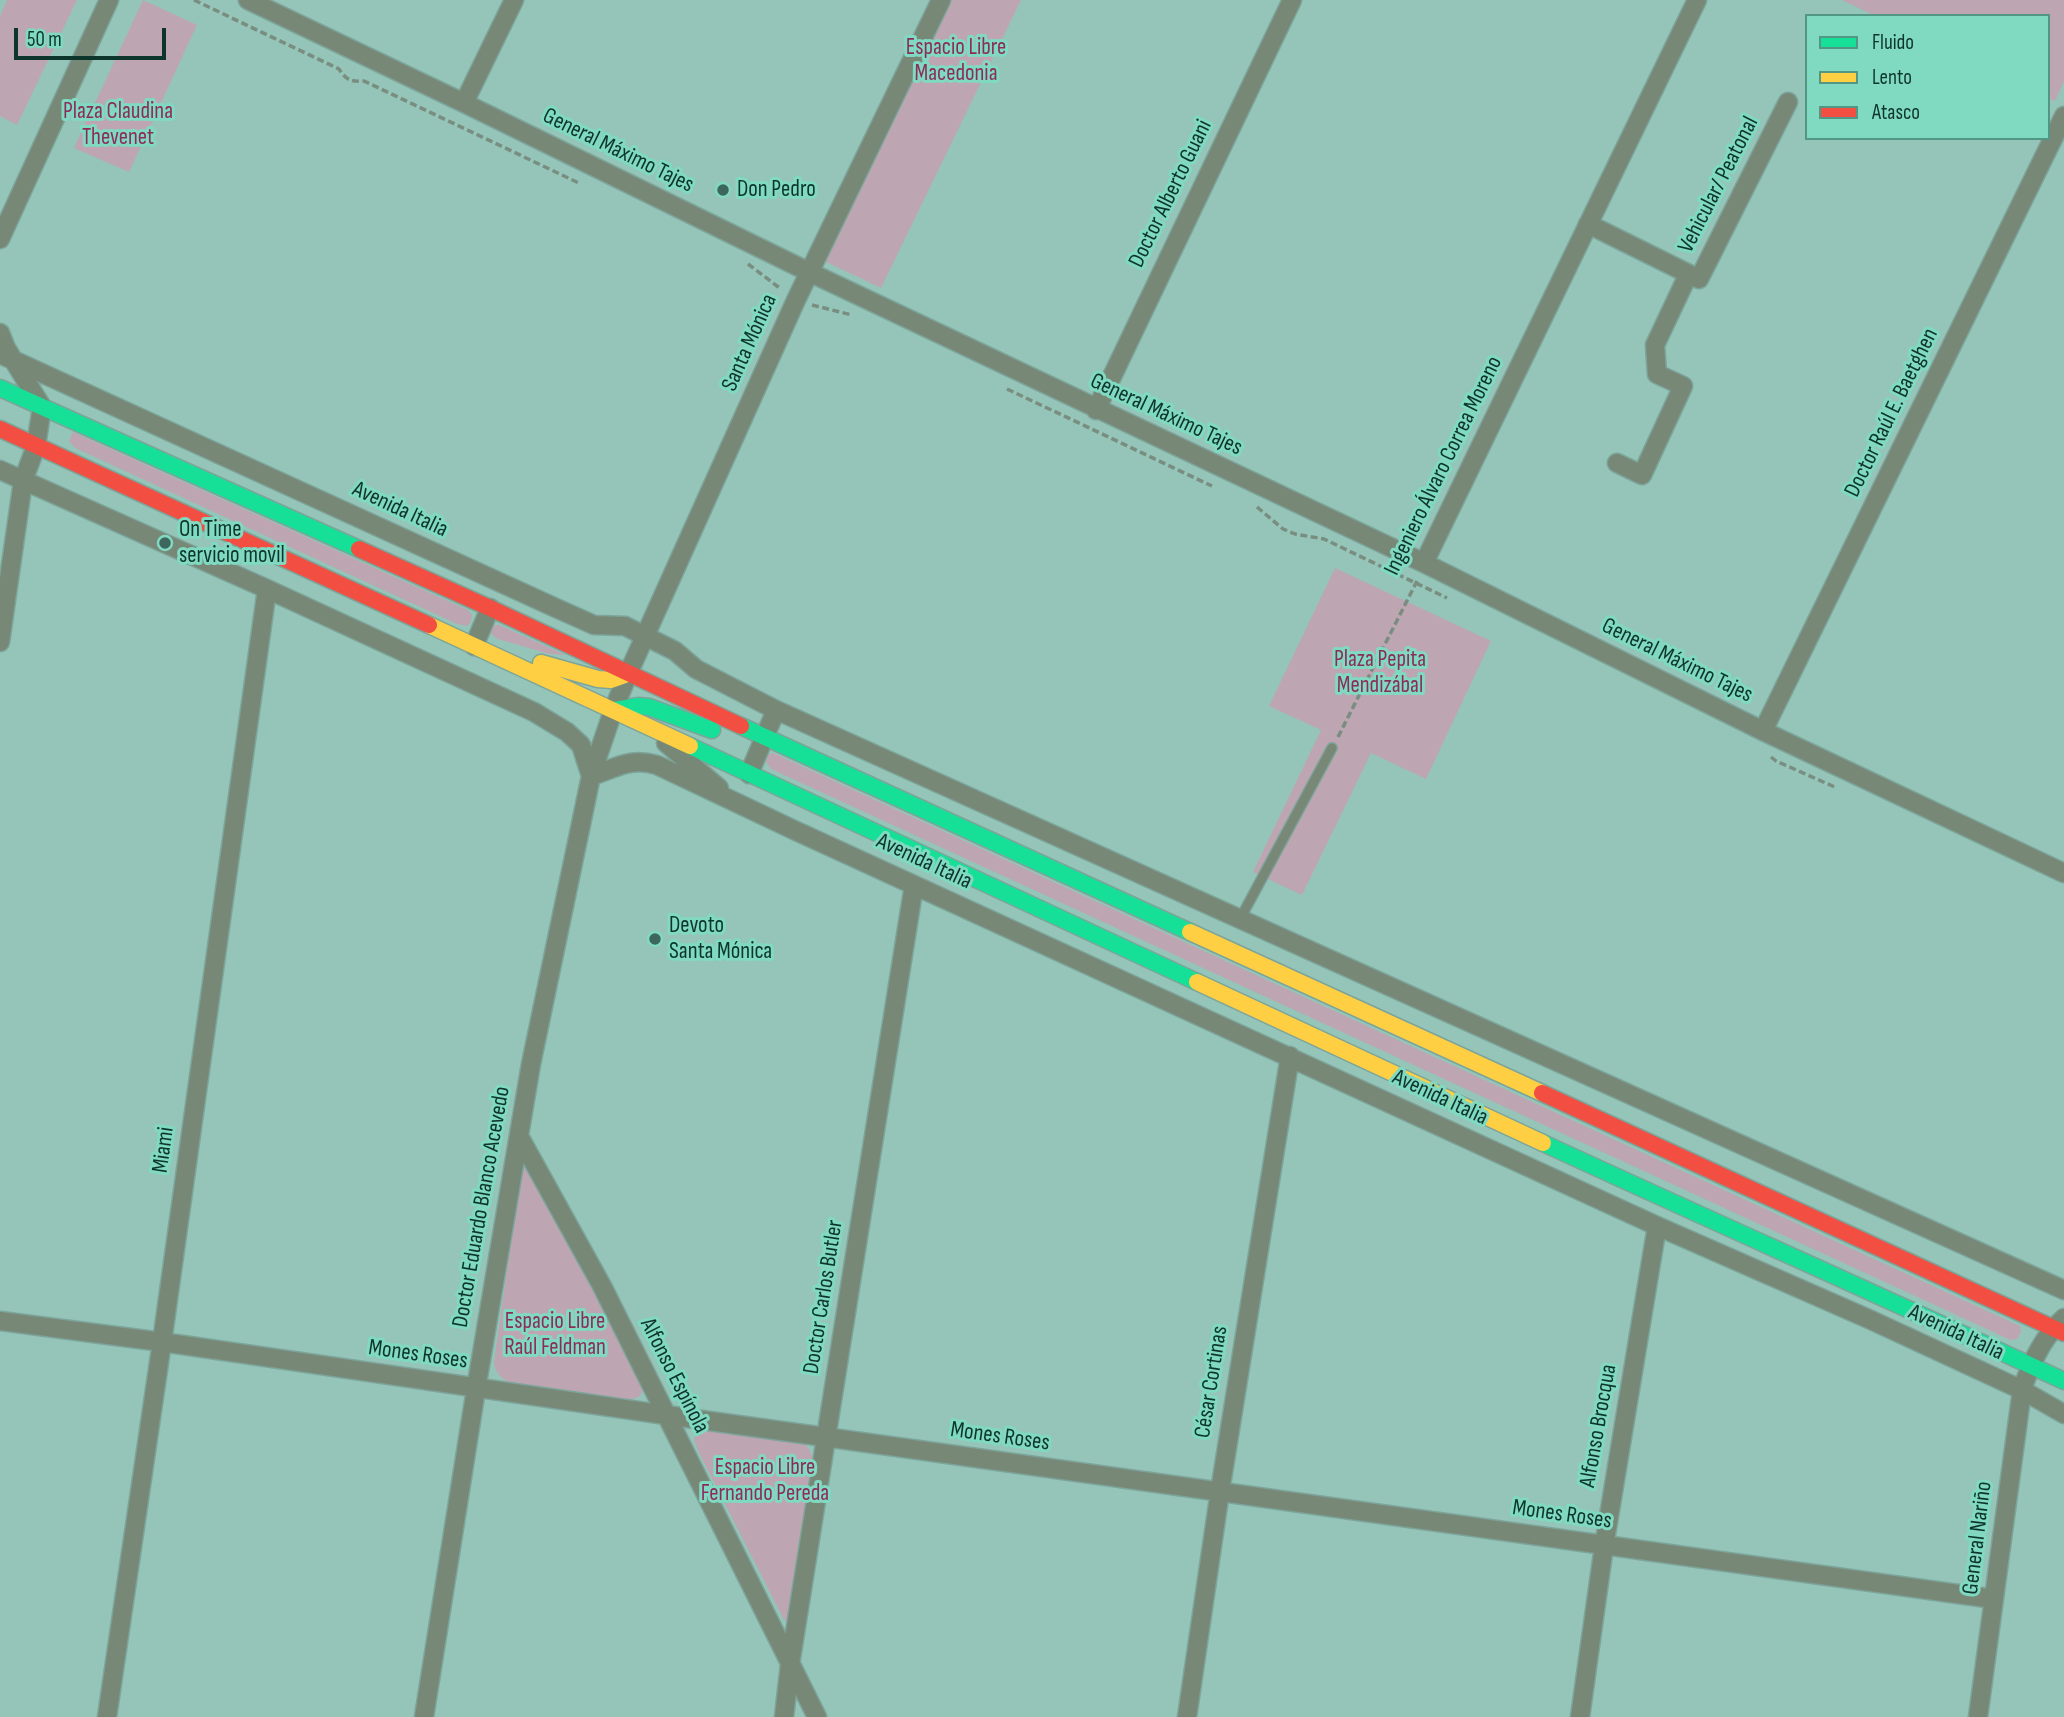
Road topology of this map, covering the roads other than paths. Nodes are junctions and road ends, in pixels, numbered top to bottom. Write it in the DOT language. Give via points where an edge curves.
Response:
graph roads {
  1 [pos="109,0"];
  2 [pos="248,0"];
  3 [pos="514,0"];
  4 [pos="941,0"];
  5 [pos="1292,0"];
  6 [pos="1697,0"];
  7 [pos="1788,102"];
  8 [pos="464,103"];
  9 [pos="2062,126"];
  10 [pos="1588,225"];
  11 [pos="0,239"];
  12 [pos="809,272"];
  13 [pos="1688,275"];
  14 [pos="0,333"];
  15 [pos="7,357"];
  16 [pos="0,388"];
  17 [pos="42,407"];
  18 [pos="1096,410"];
  19 [pos="0,429"];
  20 [pos="36,446"];
  21 [pos="1617,463"];
  22 [pos="0,470"];
  23 [pos="23,481"];
  24 [pos="1424,563"];
  25 [pos="267,589"];
  26 [pos="490,608"];
  27 [pos="645,635"];
  28 [pos="0,642"];
  29 [pos="474,646"];
  30 [pos="628,674"];
  31 [pos="776,710"];
  32 [pos="613,711"];
  33 [pos="647,727"];
  34 [pos="1763,731"];
  35 [pos="765,737"];
  36 [pos="1332,748"];
  37 [pos="879,756"];
  38 [pos="749,774"];
  39 [pos="591,776"];
  40 [pos="868,783"];
  41 [pos="807,800"];
  42 [pos="740,805"];
  43 [pos="794,830"];
  44 [pos="2064,873"];
  45 [pos="914,885"];
  46 [pos="1239,919"];
  47 [pos="1225,947"];
  48 [pos="1290,1056"];
  49 [pos="519,1136"];
  50 [pos="1657,1226"];
  51 [pos="2064,1290"];
  52 [pos="0,1321"];
  53 [pos="2061,1326"];
  54 [pos="162,1342"];
  55 [pos="2030,1366"];
  56 [pos="2064,1381"];
  57 [pos="476,1389"];
  58 [pos="2022,1390"];
  59 [pos="2064,1414"];
  60 [pos="666,1415"];
  61 [pos="826,1438"];
  62 [pos="1220,1491"];
  63 [pos="1604,1546"];
  64 [pos="1994,1599"];
  65 [pos="790,1664"];
  66 [pos="107,1717"];
  67 [pos="424,1717"];
  68 [pos="784,1717"];
  69 [pos="817,1717"];
  70 [pos="1187,1717"];
  71 [pos="1580,1717"];
  72 [pos="1978,1717"];
  1 -- 11 [label="street"];
  2 -- 8 [label="street, General Máximo Tajes"];
  3 -- 8 [label="street"];
  4 -- 12 [label="street, Santa Mónica"];
  5 -- 18 [label="street, Doctor Alberto Guani"];
  6 -- 10 [label="street, Ingeniero Álvaro Correa Moreno"];
  7 -- 13 [label="street, Vehicular/ Peatonal" via="1699,279"];
  8 -- 12 [label="street, General Máximo Tajes"];
  9 -- 34 [label="street, Doctor Raúl E. Baetghen"];
  10 -- 13 [label="street, Vehicular/ Peatonal"];
  10 -- 24 [label="street, Ingeniero Álvaro Correa Moreno"];
  12 -- 18 [label="street, General Máximo Tajes"];
  12 -- 27 [label="street, Santa Mónica"];
  13 -- 21 [label="street, Vehicular/ Peatonal" via="1655,345 1657,374 1683,386 1642,475"];
  14 -- 15 [label="street"];
  15 -- 17 [label="street"];
  15 -- 27 [label="street, Avenida Italia" via="594,625 625,626"];
  16 -- 17 [label="main road, Avenida Italia"];
  17 -- 20 [label="street"];
  17 -- 26 [label="main road, Avenida Italia"];
  18 -- 24 [label="street, General Máximo Tajes"];
  19 -- 20 [label="main road, Avenida Italia"];
  20 -- 23 [label="street"];
  20 -- 29 [label="main road, Avenida Italia"];
  22 -- 23 [label="street"];
  23 -- 25 [label="street"];
  23 -- 28 [label="street"];
  24 -- 34 [label="street, General Máximo Tajes"];
  25 -- 39 [label="street" via="534,712 581,745"];
  25 -- 54 [label="street, Miami"];
  26 -- 29 [label="street"];
  26 -- 30 [label="main road, Avenida Italia"];
  27 -- 30 [label="street, Santa Mónica"];
  27 -- 31 [label="street, Avenida Italia" via="696,669"];
  29 -- 30 [label="main road" via="598,679"];
  29 -- 32 [label="main road, Avenida Italia"];
  30 -- 32 [label="street, Santa Mónica"];
  30 -- 35 [label="main road, Avenida Italia"];
  31 -- 35 [label="street"];
  31 -- 37 [label="street, Avenida Italia"];
  32 -- 33 [label="main road, Avenida Italia"];
  32 -- 35 [label="main road" via="649,707 745,739"];
  32 -- 39 [label="street, Doctor Eduardo Blanco Acevedo"];
  33 -- 38 [label="main road, Avenida Italia"];
  33 -- 42 [label="street, Avenida Italia"];
  34 -- 44 [label="street, General Máximo Tajes"];
  35 -- 38 [label="street"];
  35 -- 40 [label="main road, Avenida Italia"];
  36 -- 46 [label="lane"];
  37 -- 40 [label="street"];
  37 -- 46 [label="street, Avenida Italia"];
  38 -- 41 [label="main road, Avenida Italia"];
  39 -- 42 [label="street, Avenida Italia" via="644,761"];
  39 -- 49 [label="street, Doctor Eduardo Blanco Acevedo"];
  40 -- 47 [label="main road, Avenida Italia"];
  41 -- 43 [label="street"];
  41 -- 55 [label="main road, Avenida Italia"];
  42 -- 43 [label="street, Avenida Italia"];
  43 -- 45 [label="street, Avenida Italia"];
  45 -- 48 [label="street, Avenida Italia"];
  45 -- 61 [label="street, Doctor Carlos Butler"];
  46 -- 47 [label="street"];
  46 -- 51 [label="street, Avenida Italia"];
  47 -- 53 [label="main road, Avenida Italia"];
  48 -- 50 [label="street, Avenida Italia"];
  48 -- 62 [label="street, César Cortinas"];
  49 -- 57 [label="street, Doctor Eduardo Blanco Acevedo"];
  49 -- 60 [label="street, Alfonso Espínola"];
  50 -- 58 [label="street, Avenida Italia"];
  50 -- 63 [label="street, Alfonso Brocqua"];
  52 -- 54 [label="street, Mones Roses"];
  53 -- 55 [label="street, General Nariño"];
  54 -- 57 [label="street, Mones Roses"];
  54 -- 66 [label="street, Miami"];
  55 -- 56 [label="main road, Avenida Italia"];
  55 -- 58 [label="street, General Nariño"];
  57 -- 60 [label="street, Mones Roses"];
  57 -- 67 [label="street, Doctor Eduardo Blanco Acevedo"];
  58 -- 59 [label="street, Avenida Italia"];
  58 -- 64 [label="street, General Nariño"];
  60 -- 61 [label="street, Mones Roses"];
  60 -- 65 [label="street, Alfonso Espínola"];
  61 -- 62 [label="street, Mones Roses"];
  61 -- 65 [label="street, Doctor Carlos Butler"];
  62 -- 63 [label="street, Mones Roses"];
  62 -- 70 [label="street, César Cortinas"];
  63 -- 64 [label="street, Mones Roses"];
  63 -- 71 [label="street, Alfonso Brocqua"];
  64 -- 72 [label="street, General Nariño"];
  65 -- 68 [label="street, Doctor Carlos Butler"];
  65 -- 69 [label="street, Alfonso Espínola"];
}
